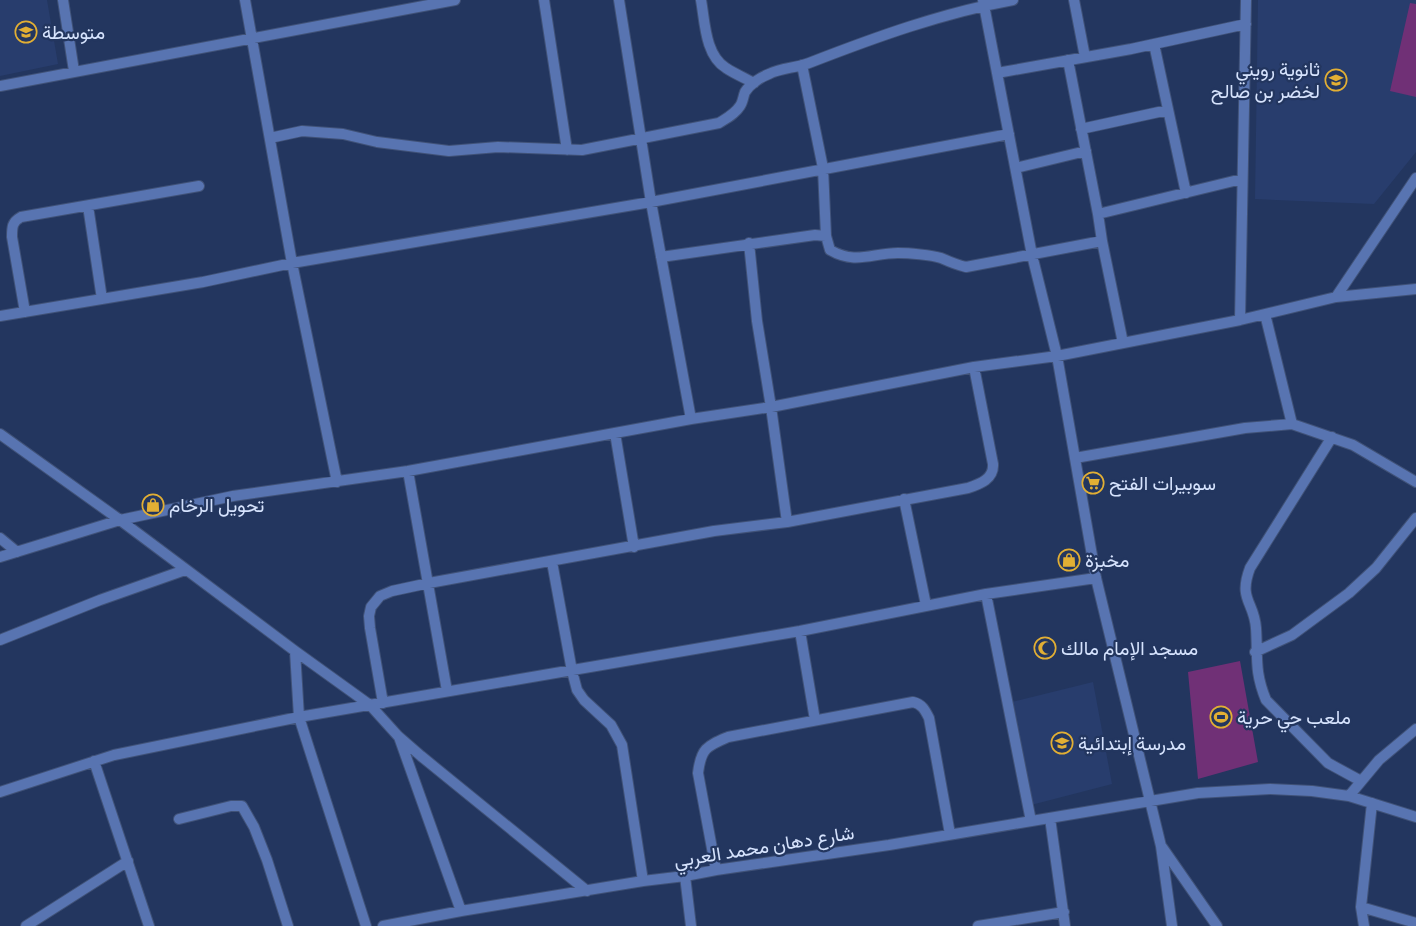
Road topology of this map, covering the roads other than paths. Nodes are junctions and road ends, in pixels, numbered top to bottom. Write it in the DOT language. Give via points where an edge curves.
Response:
graph roads {
  1 [pos="63,0"];
  2 [pos="245,0"];
  3 [pos="455,0"];
  4 [pos="544,0"];
  5 [pos="619,0"];
  6 [pos="701,0"];
  7 [pos="1013,0"];
  8 [pos="1074,0"];
  9 [pos="1246,0"];
  10 [pos="984,3"];
  11 [pos="1246,24"];
  12 [pos="251,38"];
  13 [pos="1154,44"];
  14 [pos="1085,57"];
  15 [pos="1068,60"];
  16 [pos="802,66"];
  17 [pos="74,72"];
  18 [pos="997,73"];
  19 [pos="754,83"];
  20 [pos="0,86"];
  21 [pos="1168,110"];
  22 [pos="1081,129"];
  23 [pos="1010,134"];
  24 [pos="270,138"];
  25 [pos="641,138"];
  26 [pos="568,150"];
  27 [pos="1086,151"];
  28 [pos="823,168"];
  29 [pos="1016,168"];
  30 [pos="1416,178"];
  31 [pos="1242,179"];
  32 [pos="199,186"];
  33 [pos="1186,193"];
  34 [pos="651,202"];
  35 [pos="88,206"];
  36 [pos="1098,214"];
  37 [pos="826,236"];
  38 [pos="1102,241"];
  39 [pos="749,243"];
  40 [pos="1032,255"];
  41 [pos="661,257"];
  42 [pos="292,263"];
  43 [pos="1416,289"];
  44 [pos="1336,297"];
  45 [pos="102,299"];
  46 [pos="25,312"];
  47 [pos="1266,314"];
  48 [pos="0,316"];
  49 [pos="1240,320"];
  50 [pos="1123,342"];
  51 [pos="1057,356"];
  52 [pos="974,367"];
  53 [pos="771,407"];
  54 [pos="691,419"];
  55 [pos="1292,424"];
  56 [pos="615,433"];
  57 [pos="0,434"];
  58 [pos="1332,437"];
  59 [pos="1076,458"];
  60 [pos="408,471"];
  61 [pos="337,482"];
  62 [pos="1416,482"];
  63 [pos="904,499"];
  64 [pos="1416,518"];
  65 [pos="120,520"];
  66 [pos="787,522"];
  67 [pos="0,538"];
  68 [pos="634,546"];
  69 [pos="17,552"];
  70 [pos="0,558"];
  71 [pos="552,562"];
  72 [pos="185,570"];
  73 [pos="1096,578"];
  74 [pos="429,583"];
  75 [pos="986,594"];
  76 [pos="926,605"];
  77 [pos="800,631"];
  78 [pos="0,640"];
  79 [pos="295,651"];
  80 [pos="1255,652"];
  81 [pos="572,671"];
  82 [pos="447,691"];
  83 [pos="383,703"];
  84 [pos="370,705"];
  85 [pos="299,717"];
  86 [pos="815,720"];
  87 [pos="1416,729"];
  88 [pos="398,736"];
  89 [pos="94,761"];
  90 [pos="1361,781"];
  91 [pos="0,792"];
  92 [pos="1349,796"];
  93 [pos="1150,800"];
  94 [pos="1372,804"];
  95 [pos="1416,817"];
  96 [pos="179,818"];
  97 [pos="1050,818"];
  98 [pos="1031,821"];
  99 [pos="950,834"];
  100 [pos="1161,846"];
  101 [pos="128,861"];
  102 [pos="716,870"];
  103 [pos="685,876"];
  104 [pos="643,881"];
  105 [pos="587,891"];
  106 [pos="1361,907"];
  107 [pos="460,910"];
  108 [pos="1064,912"];
  109 [pos="1416,923"];
  110 [pos="26,926"];
  111 [pos="149,926"];
  112 [pos="288,926"];
  113 [pos="366,926"];
  114 [pos="383,926"];
  115 [pos="691,926"];
  116 [pos="978,926"];
  117 [pos="1066,926"];
  118 [pos="1172,926"];
  119 [pos="1217,926"];
  120 [pos="1364,926"];
  1 -- 17 [label="street"];
  2 -- 12 [label="street"];
  3 -- 12 [label="street"];
  4 -- 26 [label="street"];
  5 -- 25 [label="street"];
  6 -- 19 [label="street" via="716,60"];
  7 -- 10 [label="street"];
  8 -- 14 [label="street"];
  9 -- 11 [label="street"];
  10 -- 16 [label="street" via="894,30"];
  10 -- 18 [label="street"];
  11 -- 13 [label="street"];
  11 -- 31 [label="street"];
  12 -- 17 [label="street"];
  12 -- 24 [label="street"];
  13 -- 14 [label="street"];
  13 -- 21 [label="street"];
  14 -- 15 [label="street"];
  15 -- 18 [label="street"];
  15 -- 22 [label="street"];
  16 -- 19 [label="street" via="770,73"];
  16 -- 28 [label="street"];
  17 -- 20 [label="street"];
  18 -- 23 [label="street"];
  19 -- 25 [label="street" via="745,92 740,106 719,123"];
  21 -- 22 [label="street"];
  21 -- 33 [label="street"];
  22 -- 27 [label="street"];
  23 -- 28 [label="street"];
  23 -- 29 [label="street"];
  24 -- 26 [label="street" via="302,131 343,134 449,152 498,147"];
  24 -- 42 [label="street"];
  25 -- 26 [label="street"];
  25 -- 34 [label="street"];
  27 -- 29 [label="street"];
  27 -- 36 [label="street"];
  28 -- 34 [label="street"];
  28 -- 37 [label="street"];
  29 -- 40 [label="street"];
  30 -- 44 [label="street"];
  31 -- 33 [label="street"];
  31 -- 49 [label="street"];
  32 -- 35 [label="street"];
  33 -- 36 [label="street"];
  34 -- 41 [label="street"];
  34 -- 42 [label="street"];
  35 -- 45 [label="street"];
  35 -- 46 [label="street" via="15,220 12,237"];
  36 -- 38 [label="street"];
  37 -- 39 [label="street"];
  37 -- 40 [label="street" via="830,250 842,257 864,258 898,253 939,258 966,267"];
  38 -- 40 [label="street"];
  38 -- 50 [label="street"];
  39 -- 41 [label="street"];
  39 -- 53 [label="street" via="756,321"];
  40 -- 51 [label="street"];
  41 -- 54 [label="street"];
  42 -- 45 [label="street"];
  42 -- 61 [label="street"];
  43 -- 44 [label="street"];
  44 -- 47 [label="street"];
  45 -- 46 [label="street"];
  46 -- 48 [label="street"];
  47 -- 49 [label="street"];
  47 -- 55 [label="street"];
  49 -- 50 [label="street"];
  50 -- 51 [label="street"];
  51 -- 52 [label="street"];
  51 -- 59 [label="street"];
  52 -- 53 [label="street"];
  52 -- 63 [label="street" via="992,453 992,473 981,484 968,488"];
  53 -- 54 [label="street"];
  53 -- 66 [label="street"];
  54 -- 56 [label="street"];
  55 -- 58 [label="street"];
  55 -- 59 [label="street" via="1245,428"];
  56 -- 60 [label="street"];
  56 -- 68 [label="street"];
  57 -- 65 [label="street"];
  58 -- 62 [label="street" via="1353,445"];
  58 -- 80 [label="street" via="1245,580 1245,594 1256,626"];
  59 -- 73 [label="street"];
  60 -- 61 [label="street"];
  60 -- 74 [label="street"];
  61 -- 65 [label="street" via="233,496"];
  63 -- 66 [label="street"];
  63 -- 76 [label="street"];
  64 -- 80 [label="street" via="1376,568 1349,593 1292,635"];
  65 -- 69 [label="street"];
  65 -- 72 [label="street"];
  66 -- 68 [label="street"];
  67 -- 69 [label="street"];
  68 -- 71 [label="street"];
  69 -- 70 [label="street"];
  71 -- 74 [label="street"];
  71 -- 81 [label="street"];
  72 -- 78 [label="street"];
  72 -- 79 [label="street"];
  73 -- 75 [label="street"];
  73 -- 93 [label="street"];
  74 -- 82 [label="street"];
  74 -- 83 [label="street" via="380,596 372,607 370,628"];
  75 -- 76 [label="street"];
  75 -- 98 [label="street"];
  76 -- 77 [label="street"];
  77 -- 81 [label="street"];
  77 -- 86 [label="street"];
  79 -- 84 [label="street"];
  79 -- 85 [label="street"];
  80 -- 90 [label="street" via="1260,687 1266,700 1328,763"];
  81 -- 82 [label="street"];
  81 -- 104 [label="street" via="577,690 611,725 622,745"];
  82 -- 83 [label="street"];
  83 -- 84 [label="street"];
  84 -- 85 [label="street"];
  84 -- 88 [label="street"];
  85 -- 89 [label="street"];
  85 -- 113 [label="street"];
  86 -- 99 [label="street" via="913,702 924,708 929,718"];
  86 -- 102 [label="street" via="728,737 708,746 700,757 698,773"];
  87 -- 90 [label="street" via="1379,760"];
  88 -- 105 [label="street"];
  88 -- 107 [label="street"];
  89 -- 91 [label="street"];
  89 -- 101 [label="street"];
  90 -- 92 [label="street"];
  92 -- 93 [label="street, شارع دهان محمد العربي" via="1270,788"];
  92 -- 94 [label="street, شارع دهان محمد العربي"];
  93 -- 97 [label="street, شارع دهان محمد العربي"];
  93 -- 100 [label="street"];
  94 -- 95 [label="street, شارع دهان محمد العربي"];
  94 -- 106 [label="street"];
  96 -- 112 [label="street" via="242,806 267,860"];
  97 -- 98 [label="street, شارع دهان محمد العربي"];
  97 -- 108 [label="street"];
  98 -- 99 [label="street, شارع دهان محمد العربي"];
  99 -- 102 [label="street, شارع دهان محمد العربي"];
  100 -- 118 [label="street"];
  100 -- 119 [label="street"];
  101 -- 110 [label="street"];
  101 -- 111 [label="street"];
  102 -- 103 [label="street, شارع دهان محمد العربي"];
  103 -- 104 [label="street, شارع دهان محمد العربي"];
  103 -- 115 [label="street"];
  104 -- 105 [label="street, شارع دهان محمد العربي"];
  105 -- 107 [label="street, شارع دهان محمد العربي"];
  106 -- 109 [label="street"];
  106 -- 120 [label="street"];
  107 -- 114 [label="street, شارع دهان محمد العربي"];
  108 -- 116 [label="street"];
  108 -- 117 [label="street"];
}
